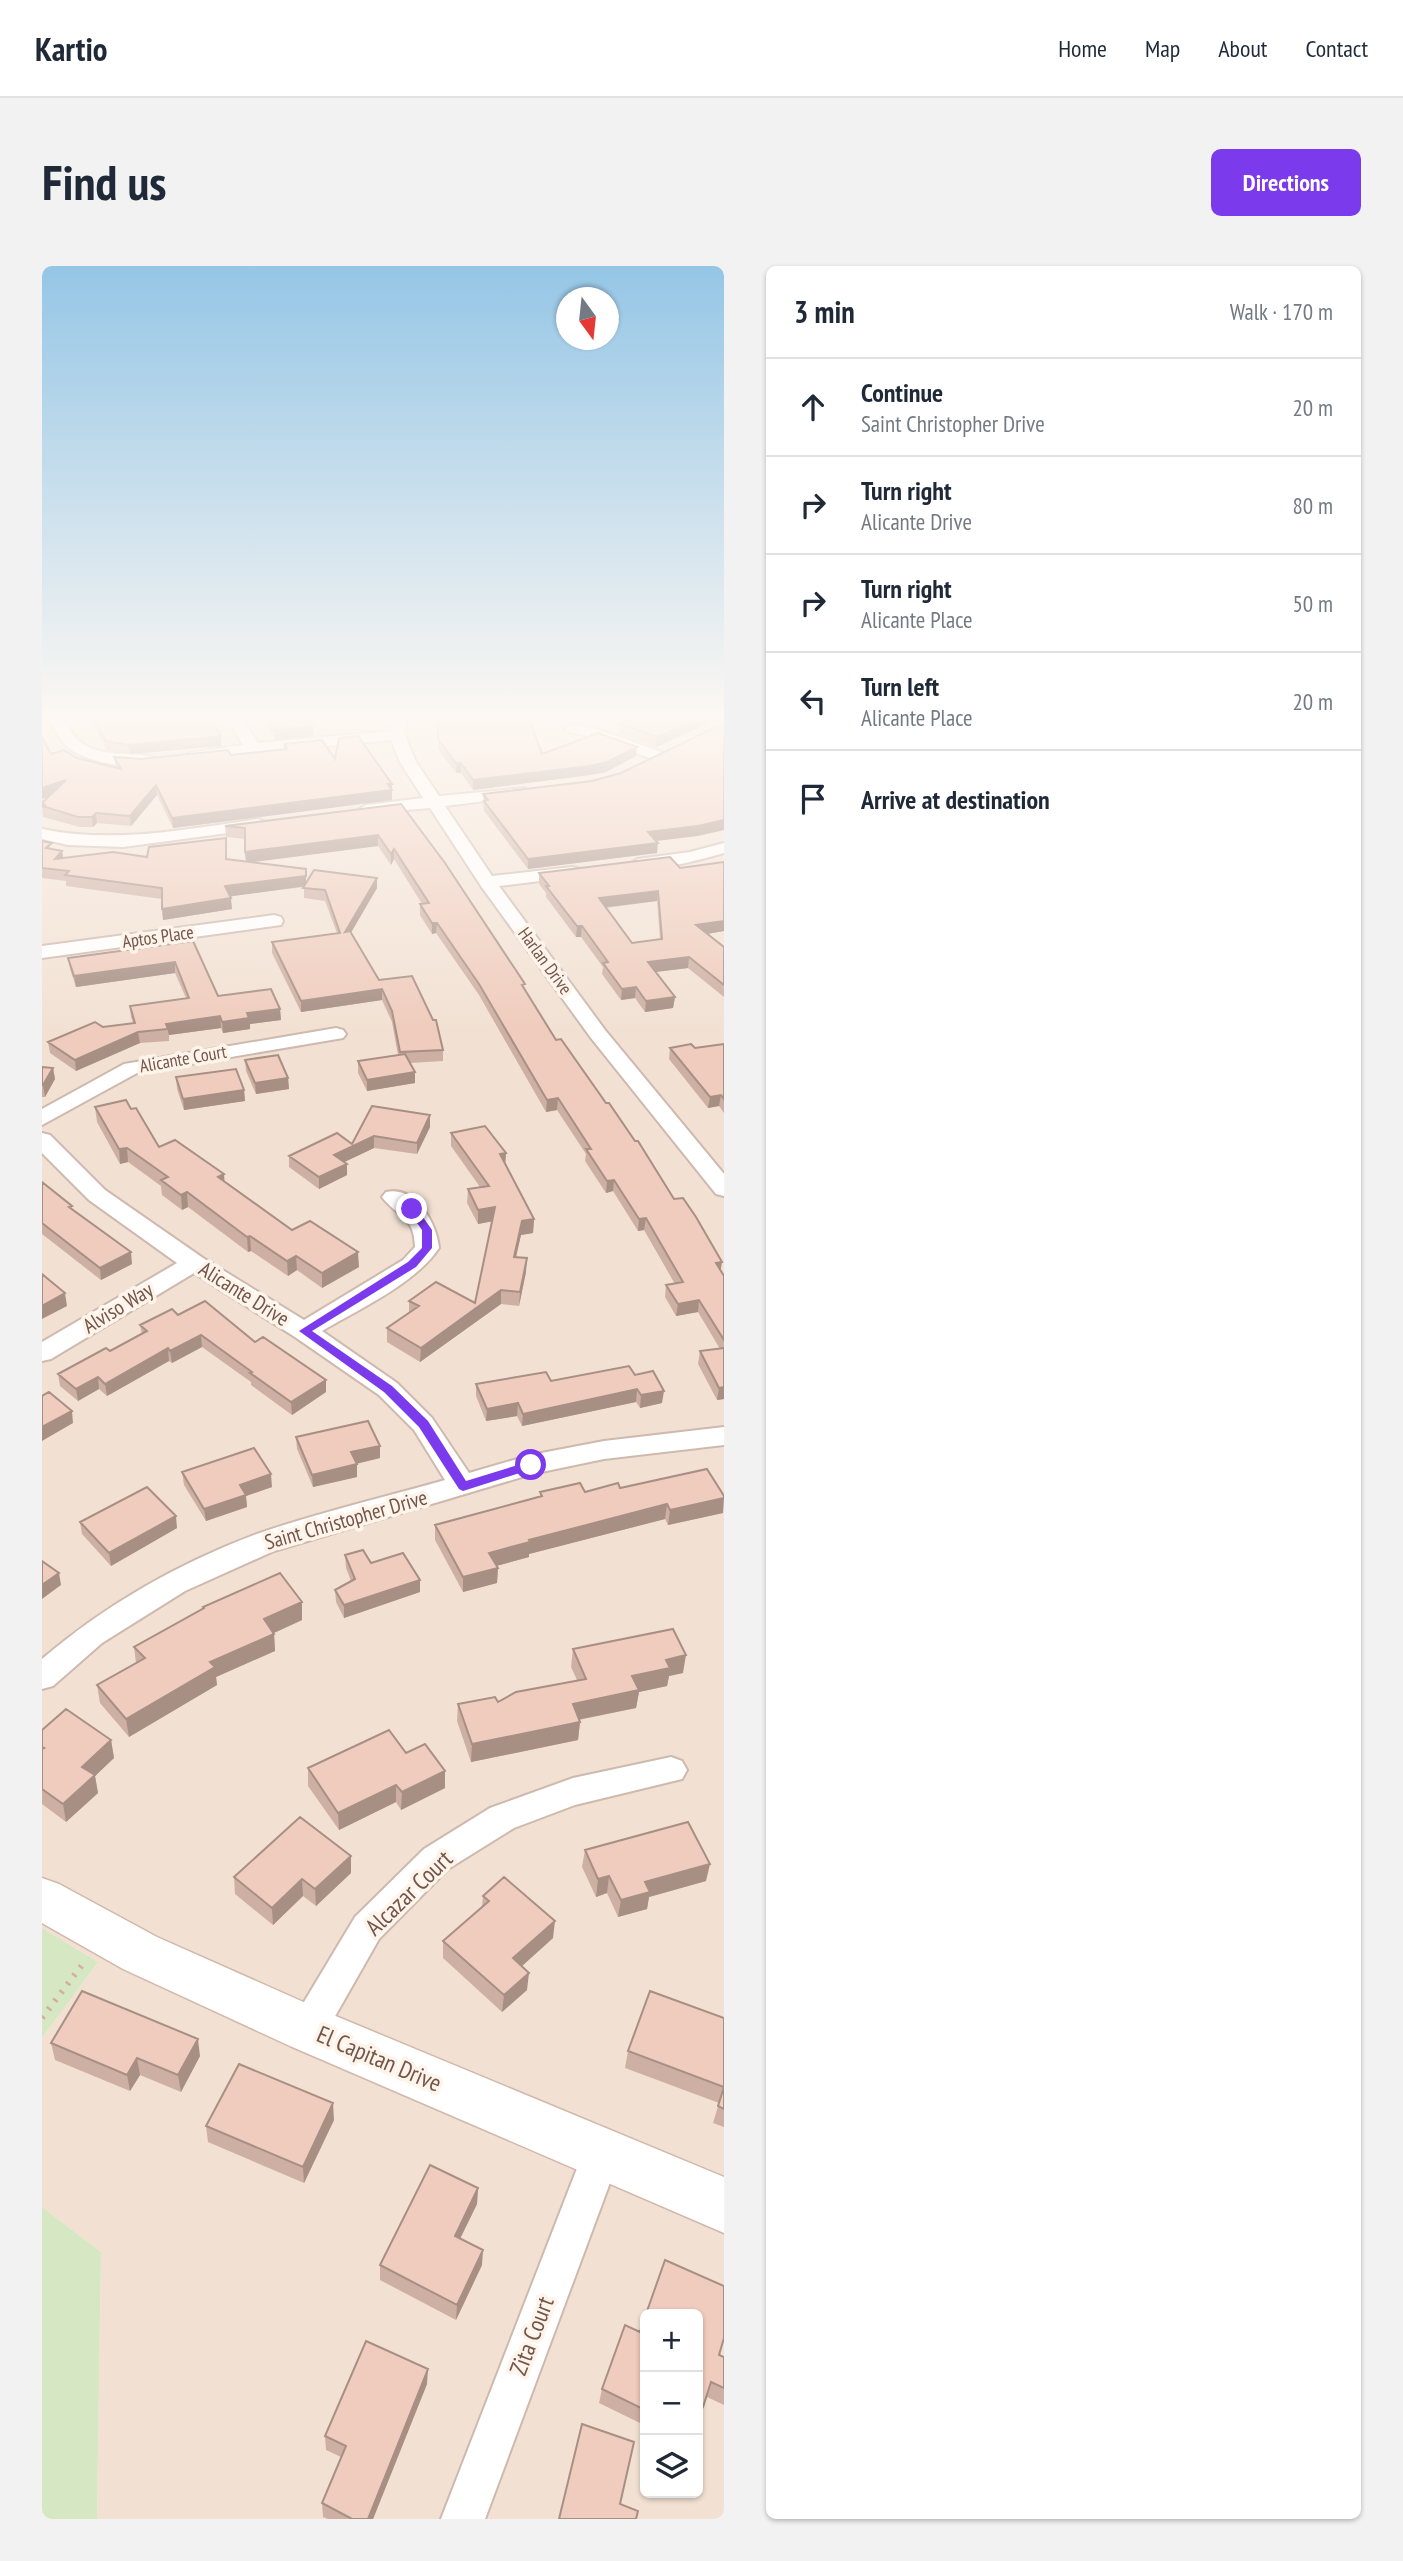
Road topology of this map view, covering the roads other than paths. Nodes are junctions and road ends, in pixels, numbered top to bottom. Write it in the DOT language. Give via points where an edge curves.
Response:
graph roads {
  1 [pos="274,822"];
  2 [pos="448,822"];
  3 [pos="42,834"];
  4 [pos="724,848"];
  5 [pos="623,866"];
  6 [pos="596,869"];
  7 [pos="487,882"];
  8 [pos="274,921"];
  9 [pos="42,952"];
  10 [pos="336,1034"];
  11 [pos="42,1118"];
  12 [pos="42,1140"];
  13 [pos="724,1189"];
  14 [pos="394,1197"];
  15 [pos="194,1263"];
  16 [pos="304,1331"];
  17 [pos="42,1353"];
  18 [pos="724,1436"];
  19 [pos="463,1486"];
  20 [pos="42,1677"];
  21 [pos="671,1770"];
  22 [pos="42,1899"];
  23 [pos="308,2029"];
  24 [pos="602,2153"];
  25 [pos="724,2205"];
  26 [pos="463,2519"];
  1 -- 3 [label="street" via="146,839 71,842"];
  2 -- 7 [label="street, Harlan Drive"];
  4 -- 5 [label="street" via="691,858"];
  6 -- 7 [label="street"];
  7 -- 13 [label="street, Harlan Drive" via="598,1034"];
  8 -- 9 [label="street, Aptos Place"];
  10 -- 11 [label="street, Alicante Court" via="131,1068"];
  12 -- 15 [label="street, Alicante Drive" via="97,1195"];
  14 -- 16 [label="street" via="412,1209 427,1230 427,1248 412,1265"];
  15 -- 16 [label="street, Alicante Drive"];
  15 -- 17 [label="street, Alviso Way"];
  16 -- 19 [label="street, Alicante Drive" via="388,1389 424,1424"];
  18 -- 19 [label="street, Saint Christopher Drive" via="604,1450 531,1465"];
  19 -- 20 [label="street, Saint Christopher Drive" via="264,1543 175,1583 91,1635"];
  21 -- 23 [label="street, Alcazar Court" via="573,1792 502,1818 436,1859 368,1928"];
  22 -- 23 [label="street, El Capitan Drive" via="140,1954"];
  23 -- 24 [label="street, El Capitan Drive"];
  24 -- 25 [label="street, El Capitan Drive"];
  24 -- 26 [label="street, Zita Court"];
}
